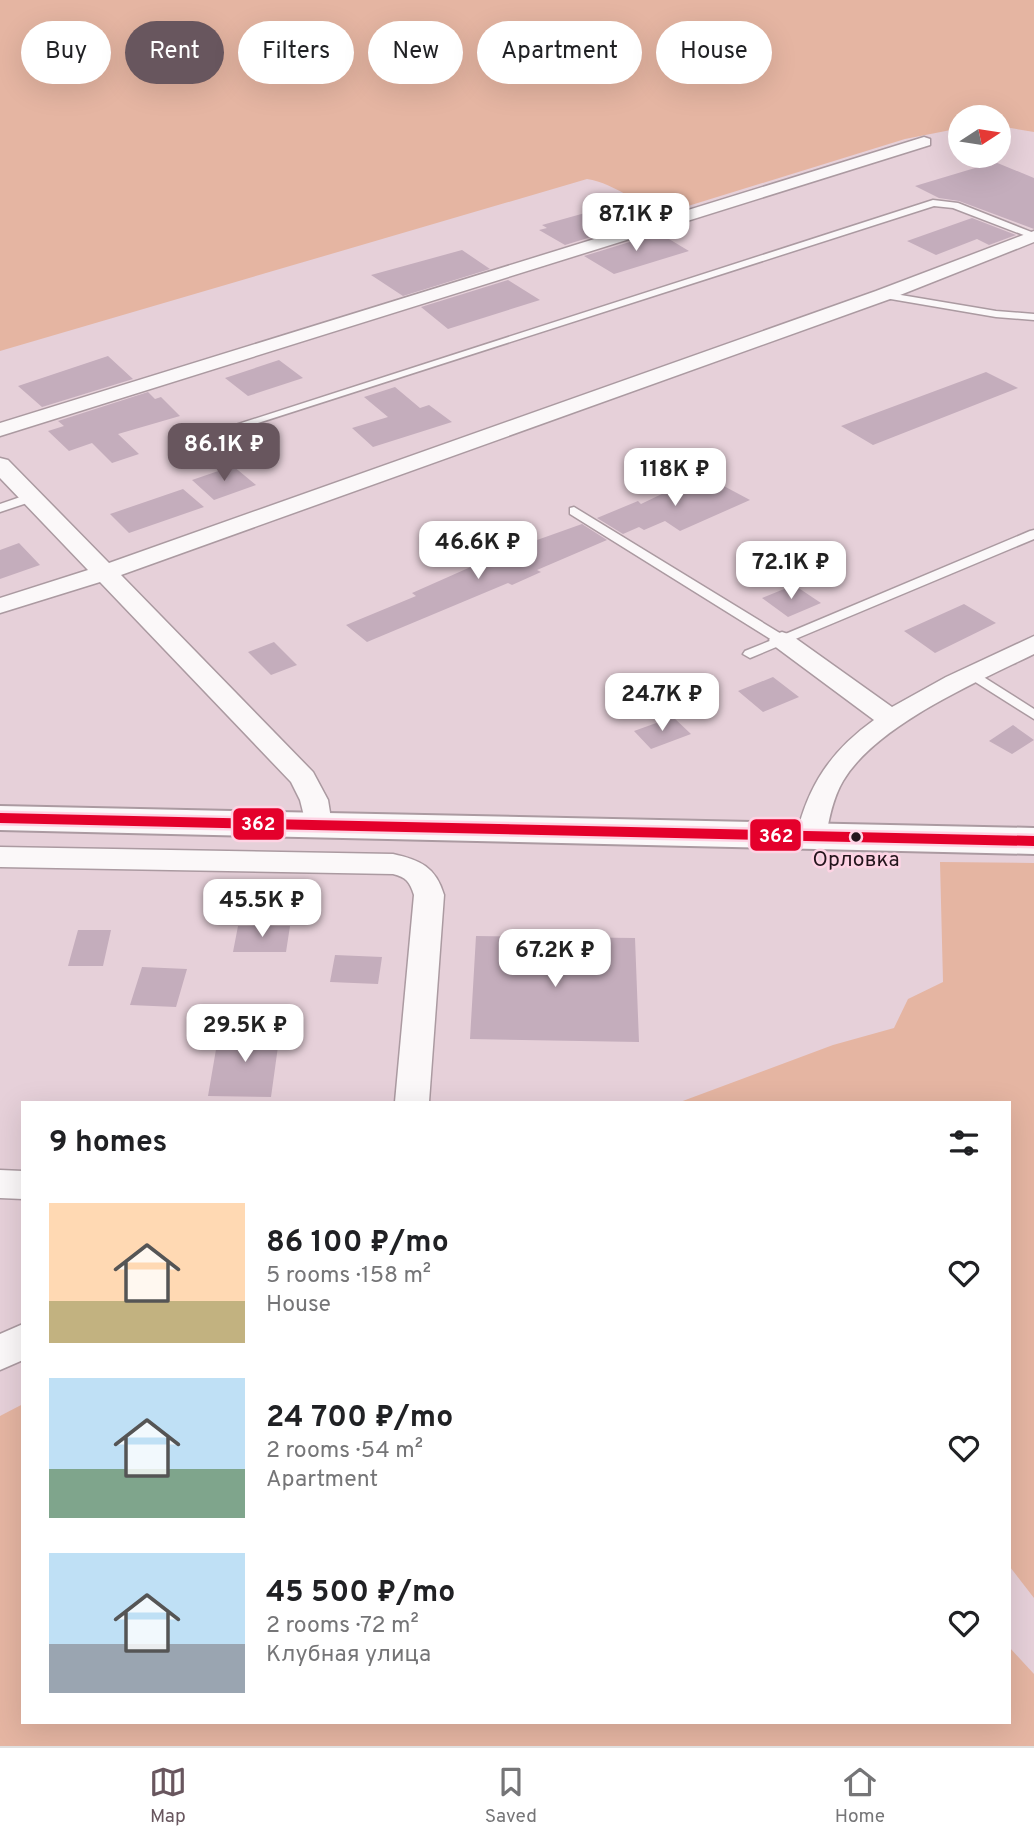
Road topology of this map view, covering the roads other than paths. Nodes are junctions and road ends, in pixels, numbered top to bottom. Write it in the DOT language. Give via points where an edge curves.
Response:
graph roads {
  1 [pos="923,142"];
  2 [pos="1034,236"];
  3 [pos="883,295"];
  4 [pos="1034,317"];
  5 [pos="0,430"];
  6 [pos="198,439"];
  7 [pos="0,465"];
  8 [pos="32,498"];
  9 [pos="0,508"];
  10 [pos="574,511"];
  11 [pos="1034,534"];
  12 [pos="107,572"];
  13 [pos="0,606"];
  14 [pos="782,640"];
  15 [pos="1034,644"];
  16 [pos="750,654"];
  17 [pos="974,675"];
  18 [pos="1034,715"];
  19 [pos="892,720"];
  20 [pos="0,818"];
  21 [pos="318,825"];
  22 [pos="811,837"];
  23 [pos="1034,841"];
  24 [pos="0,857"];
  25 [pos="412,1101"];
  26 [pos="0,1185"];
  27 [pos="21,1185"];
  28 [pos="21,1342"];
  29 [pos="0,1353"];
  1 -- 5 [label="street"];
  2 -- 3 [label="street"];
  2 -- 6 [label="lane" via="955,205 933,203"];
  3 -- 4 [label="lane"];
  3 -- 12 [label="street"];
  7 -- 8 [label="street"];
  8 -- 9 [label="lane"];
  8 -- 12 [label="street"];
  10 -- 14 [label="lane"];
  11 -- 14 [label="lane"];
  12 -- 13 [label="street"];
  12 -- 21 [label="street" via="303,778 314,800"];
  14 -- 16 [label="lane"];
  14 -- 19 [label="street"];
  15 -- 17 [label="street"];
  17 -- 18 [label="lane"];
  17 -- 19 [label="street"];
  19 -- 22 [label="street" via="837,768 818,803"];
  20 -- 21 [label="main road"];
  21 -- 22 [label="main road"];
  22 -- 23 [label="main road"];
  24 -- 25 [label="street" via="413,868 424,878 429,895"];
  26 -- 27 [label="street"];
  28 -- 29 [label="street"];
}
